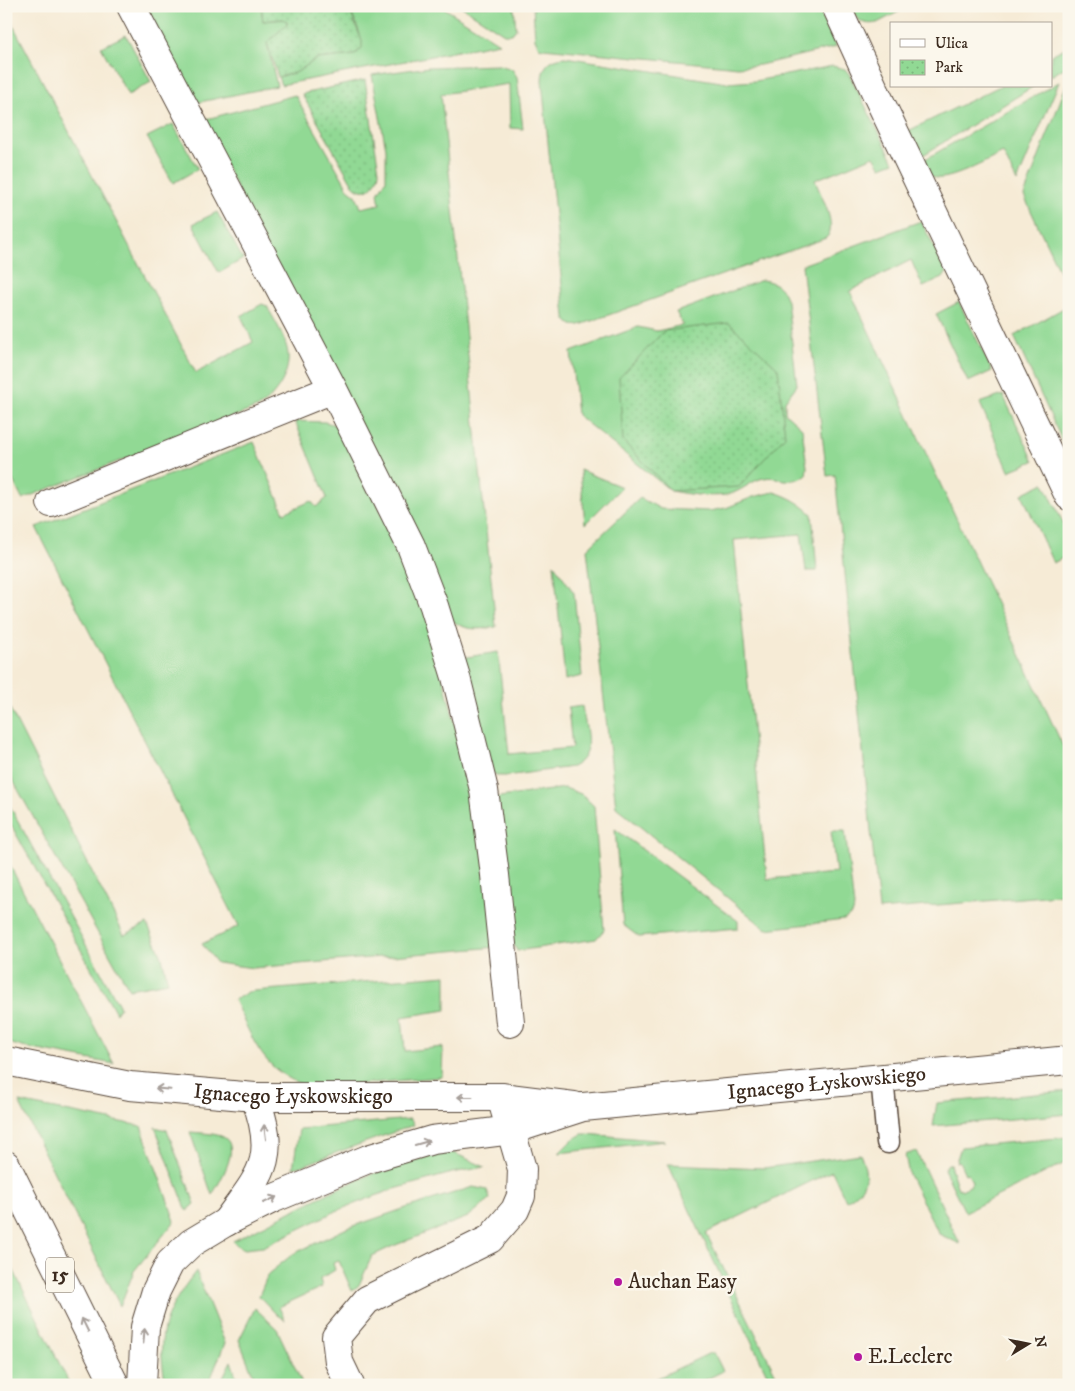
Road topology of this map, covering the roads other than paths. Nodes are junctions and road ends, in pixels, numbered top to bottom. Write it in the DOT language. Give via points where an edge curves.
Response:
graph roads {
  1 [pos="131,6"];
  2 [pos="836,6"];
  3 [pos="333,389"];
  4 [pos="1069,496"];
  5 [pos="51,503"];
  6 [pos="510,1024"];
  7 [pos="1069,1060"];
  8 [pos="6,1061"];
  9 [pos="882,1077"];
  10 [pos="255,1097"];
  11 [pos="501,1097"];
  12 [pos="583,1107"];
  13 [pos="512,1130"];
  14 [pos="888,1142"];
  15 [pos="6,1166"];
  16 [pos="226,1222"];
  17 [pos="115,1385"];
  18 [pos="142,1385"];
  19 [pos="350,1385"];
  1 -- 3 [label="street"];
  2 -- 4 [label="street"];
  3 -- 5 [label="street"];
  3 -- 6 [label="street" via="411,546 456,677 484,790"];
  7 -- 9 [label="street, Ignacego Łyskowskiego"];
  10 -- 8 [label="street, Ignacego Łyskowskiego, one-way" via="130,1086"];
  9 -- 12 [label="street, Ignacego Łyskowskiego"];
  9 -- 14 [label="lane"];
  11 -- 10 [label="street, Ignacego Łyskowskiego, one-way"];
  16 -- 10 [label="street, one-way" via="259,1175 264,1161 266,1130"];
  11 -- 12 [label="street, Ignacego Łyskowskiego"];
  11 -- 13 [label="street"];
  12 -- 13 [label="street, Ignacego Łyskowskiego"];
  16 -- 13 [label="street, Ignacego Łyskowskiego, one-way" via="368,1159 432,1140"];
  13 -- 19 [label="street" via="522,1170 521,1196 493,1245 367,1300 336,1337 339,1362"];
  17 -- 15 [label="street, 15, one-way"];
  18 -- 16 [label="street, Ignacego Łyskowskiego, one-way" via="145,1328 156,1291 170,1262 191,1242"];
}
